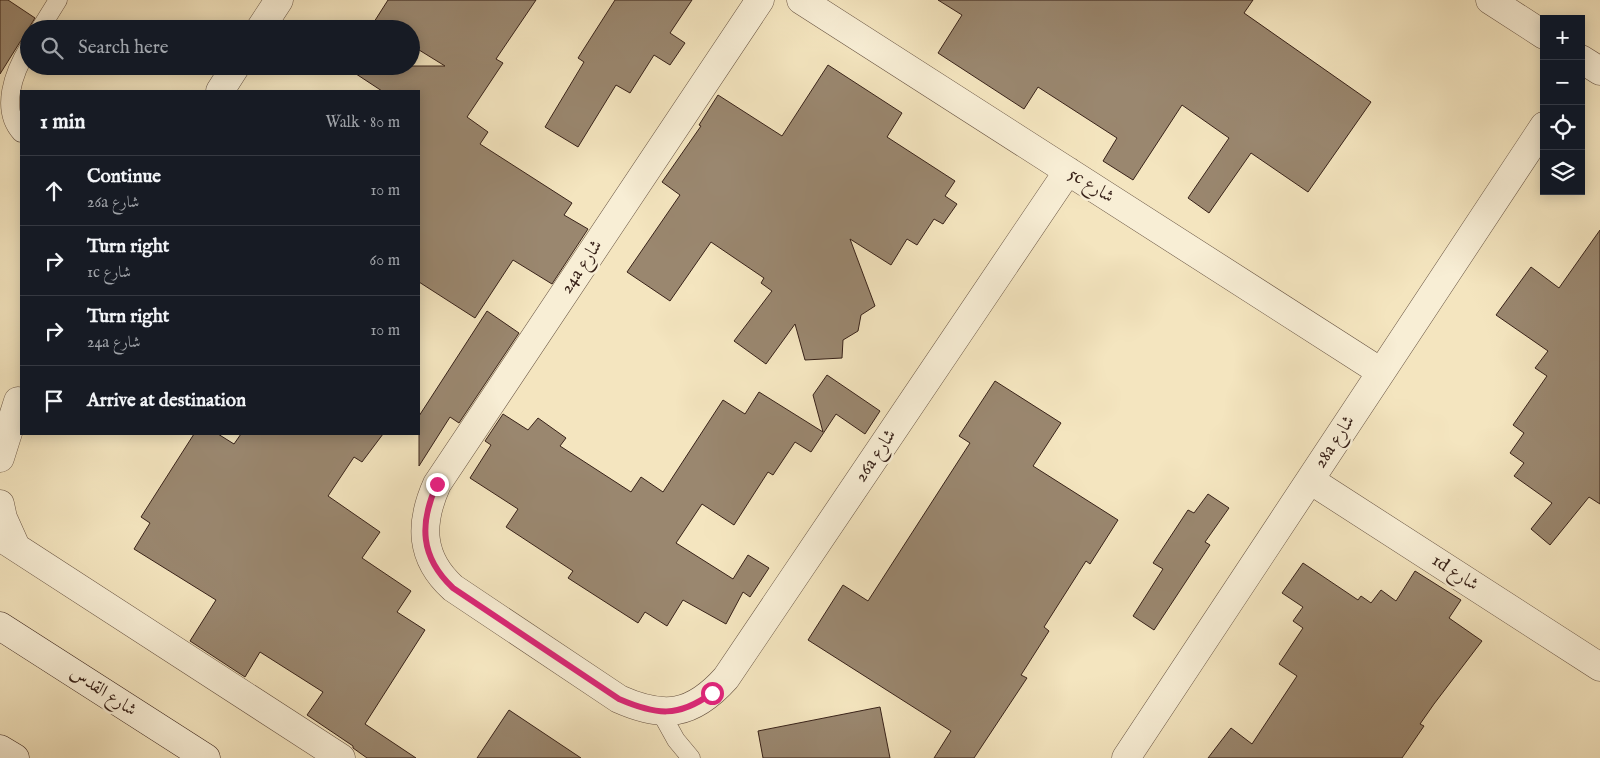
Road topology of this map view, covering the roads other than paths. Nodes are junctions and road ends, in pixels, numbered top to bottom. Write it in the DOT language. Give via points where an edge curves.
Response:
graph roads {
  1 [pos="58,0"];
  2 [pos="279,0"];
  3 [pos="760,0"];
  4 [pos="801,0"];
  5 [pos="1490,0"];
  6 [pos="46,20"];
  7 [pos="266,20"];
  8 [pos="1540,32"];
  9 [pos="20,62"];
  10 [pos="230,75"];
  11 [pos="221,90"];
  12 [pos="20,132"];
  13 [pos="1540,132"];
  14 [pos="1068,171"];
  15 [pos="1381,372"];
  16 [pos="20,399"];
  17 [pos="0,421"];
  18 [pos="0,458"];
  19 [pos="1310,480"];
  20 [pos="0,504"];
  21 [pos="8,542"];
  22 [pos="0,626"];
  23 [pos="1600,667"];
  24 [pos="662,713"];
  25 [pos="0,748"];
  26 [pos="15,758"];
  27 [pos="206,758"];
  28 [pos="342,758"];
  29 [pos="691,758"];
  30 [pos="1126,758"];
  1 -- 6 [label="lane"];
  2 -- 7 [label="street"];
  3 -- 24 [label="street, 24a شارع" via="437,484 425,523 431,562 453,588 619,699 641,709"];
  4 -- 14 [label="street, 5c شارع"];
  5 -- 8 [label="street"];
  9 -- 12 [label="lane" via="4,96 9,120"];
  10 -- 11 [label="street"];
  13 -- 15 [label="street, 28a شارع"];
  14 -- 15 [label="street, 5c شارع"];
  14 -- 24 [label="street, 26a شارع" via="726,678 697,704"];
  15 -- 19 [label="street, 28a شارع"];
  16 -- 17 [label="street"];
  16 -- 18 [label="street"];
  19 -- 23 [label="street, 1d شارع"];
  19 -- 30 [label="street, 28a شارع"];
  20 -- 21 [label="street"];
  21 -- 28 [label="street"];
  22 -- 27 [label="street, شارع القدس"];
  24 -- 29 [label="lane" via="676,740"];
  25 -- 26 [label="street"];
}
